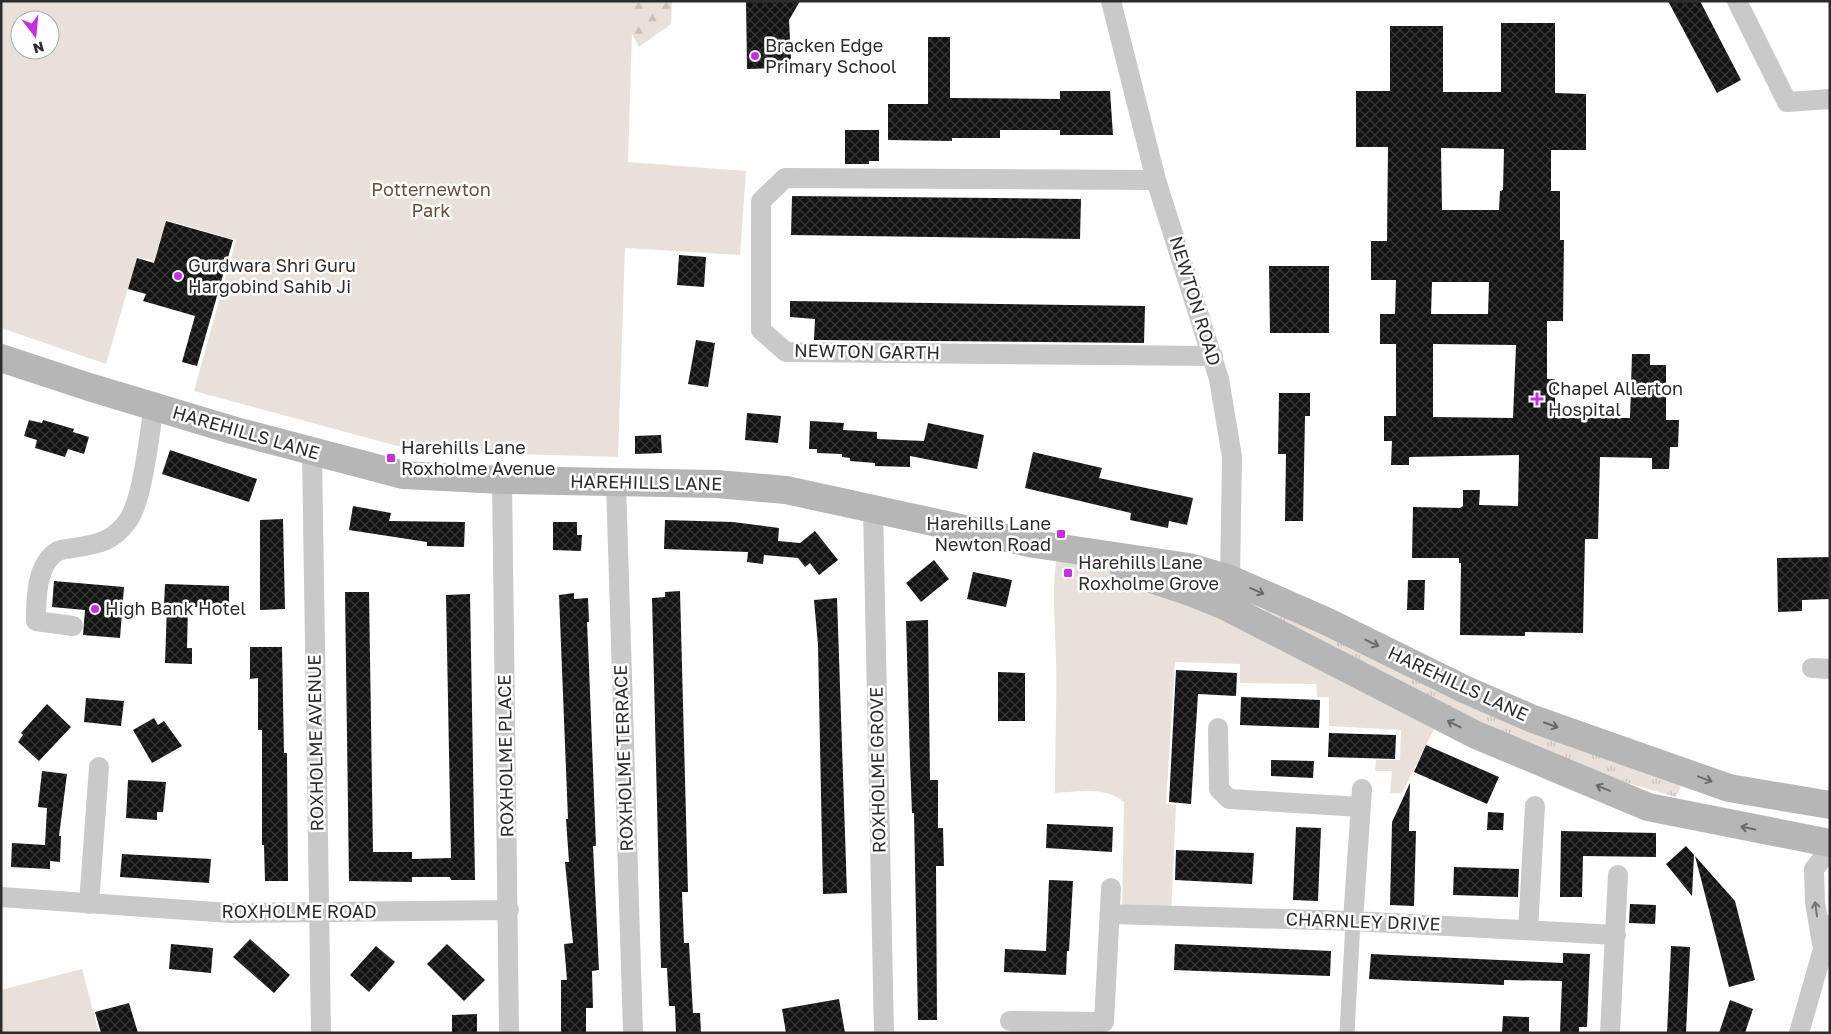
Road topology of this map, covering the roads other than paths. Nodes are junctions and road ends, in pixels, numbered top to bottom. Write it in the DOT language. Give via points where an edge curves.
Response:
graph roads {
  1 [pos="1111,1"];
  2 [pos="1737,1"];
  3 [pos="1830,99"];
  4 [pos="1156,180"];
  5 [pos="1213,356"];
  6 [pos="1,358"];
  7 [pos="154,407"];
  8 [pos="312,453"];
  9 [pos="502,480"];
  10 [pos="616,483"];
  11 [pos="873,507"];
  12 [pos="1090,554"];
  13 [pos="1230,579"];
  14 [pos="1225,606"];
  15 [pos="73,626"];
  16 [pos="1218,728"];
  17 [pos="99,767"];
  18 [pos="1730,788"];
  19 [pos="1535,806"];
  20 [pos="1830,806"];
  21 [pos="1779,834"];
  22 [pos="1830,836"];
  23 [pos="1830,843"];
  24 [pos="1830,848"];
  25 [pos="1814,869"];
  26 [pos="1618,875"];
  27 [pos="1111,888"];
  28 [pos="1,897"];
  29 [pos="89,904"];
  30 [pos="509,910"];
  31 [pos="319,913"];
  32 [pos="1110,914"];
  33 [pos="1353,921"];
  34 [pos="1830,925"];
  35 [pos="1528,930"];
  36 [pos="1616,935"];
  37 [pos="1822,948"];
  38 [pos="1010,1021"];
  39 [pos="1031,1027"];
  40 [pos="321,1033"];
  41 [pos="509,1033"];
  42 [pos="633,1033"];
  43 [pos="884,1033"];
  44 [pos="1347,1033"];
  45 [pos="1610,1033"];
  46 [pos="1799,1033"];
  1 -- 4 [label="street, NEWTON ROAD"];
  2 -- 3 [label="street" via="1787,102"];
  4 -- 5 [label="street, NEWTON ROAD"];
  4 -- 5 [label="street, NEWTON GARTH" via="785,178 762,201 761,330 786,352"];
  5 -- 13 [label="street, NEWTON ROAD" via="1232,457"];
  6 -- 7 [label="main road, HAREHILLS LANE"];
  7 -- 8 [label="main road, HAREHILLS LANE"];
  7 -- 15 [label="street" via="136,500 128,521 116,534 96,545 58,551 47,562 39,580 36,621"];
  8 -- 9 [label="main road, HAREHILLS LANE" via="403,475"];
  8 -- 31 [label="street, ROXHOLME AVENUE"];
  9 -- 10 [label="main road, HAREHILLS LANE"];
  9 -- 30 [label="street, ROXHOLME PLACE"];
  10 -- 11 [label="main road, HAREHILLS LANE" via="717,484 786,490"];
  10 -- 42 [label="street, ROXHOLME TERRACE"];
  11 -- 12 [label="main road, HAREHILLS LANE"];
  11 -- 43 [label="street, ROXHOLME GROVE"];
  12 -- 13 [label="main road, HAREHILLS LANE" via="1189,567"];
  12 -- 14 [label="main road, HAREHILLS LANE" via="1135,576"];
  13 -- 14 [label="street, NEWTON ROAD"];
  13 -- 18 [label="main road, HAREHILLS LANE, one-way" via="1534,719"];
  21 -- 14 [label="main road, HAREHILLS LANE, one-way" via="1648,807 1476,735"];
  16 -- 33 [label="street" via="1219,789 1229,799 1361,798"];
  17 -- 29 [label="street"];
  18 -- 20 [label="main road, HAREHILLS LANE"];
  18 -- 22 [label="main road" via="1745,803 1824,826"];
  19 -- 35 [label="street"];
  21 -- 23 [label="main road, HAREHILLS LANE"];
  21 -- 25 [label="street, HAREHILLS LANE" via="1801,846"];
  24 -- 25 [label="street"];
  37 -- 25 [label="street, one-way"];
  26 -- 36 [label="street"];
  27 -- 32 [label="street"];
  28 -- 29 [label="street, ROXHOLME ROAD"];
  29 -- 31 [label="street, ROXHOLME ROAD" via="230,913"];
  30 -- 31 [label="street, ROXHOLME ROAD"];
  30 -- 41 [label="street, ROXHOLME PLACE"];
  31 -- 40 [label="street, ROXHOLME AVENUE"];
  32 -- 33 [label="street, CHARNLEY DRIVE"];
  32 -- 39 [label="street" via="1104,1022"];
  33 -- 35 [label="street, CHARNLEY DRIVE"];
  33 -- 44 [label="street"];
  34 -- 37 [label="street"];
  35 -- 36 [label="street, CHARNLEY DRIVE"];
  36 -- 45 [label="street"];
  37 -- 46 [label="street"];
  38 -- 39 [label="street"];
}
